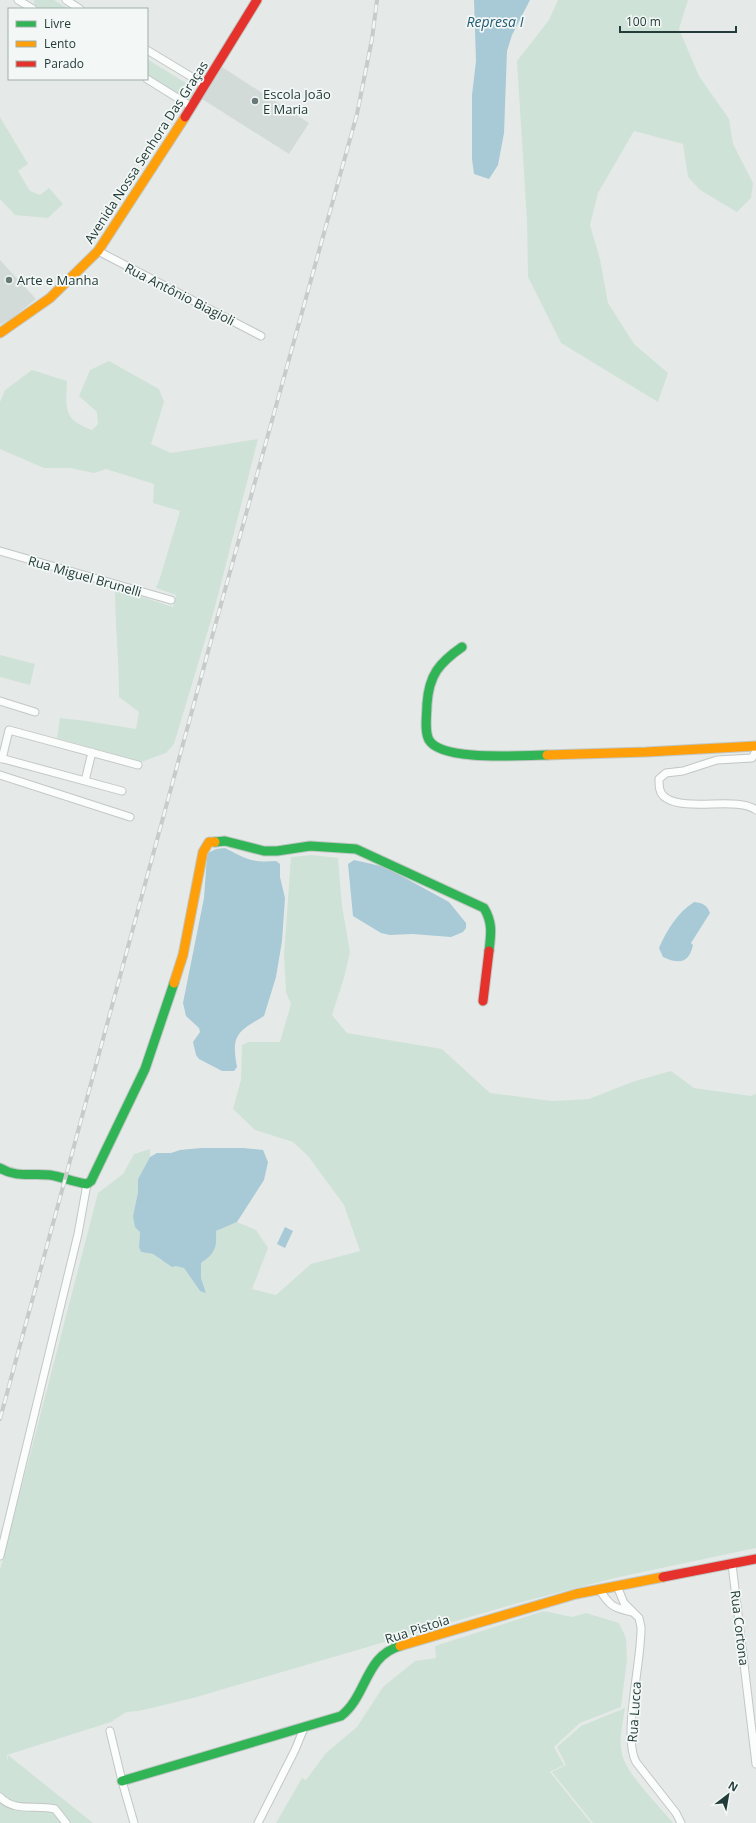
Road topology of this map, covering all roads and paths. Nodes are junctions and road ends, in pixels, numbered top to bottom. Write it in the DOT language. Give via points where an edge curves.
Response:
graph roads {
  1 [pos="19,0"];
  2 [pos="66,0"];
  3 [pos="258,0"];
  4 [pos="31,8"];
  5 [pos="78,8"];
  6 [pos="148,51"];
  7 [pos="148,80"];
  8 [pos="205,85"];
  9 [pos="192,107"];
  10 [pos="98,251"];
  11 [pos="0,333"];
  12 [pos="261,336"];
  13 [pos="0,551"];
  14 [pos="171,600"];
  15 [pos="462,647"];
  16 [pos="0,701"];
  17 [pos="35,712"];
  18 [pos="756,746"];
  19 [pos="756,751"];
  20 [pos="92,752"];
  21 [pos="1,758"];
  22 [pos="138,765"];
  23 [pos="0,775"];
  24 [pos="85,781"];
  25 [pos="122,791"];
  26 [pos="756,810"];
  27 [pos="130,817"];
  28 [pos="483,1001"];
  29 [pos="0,1168"];
  30 [pos="86,1184"];
  31 [pos="0,1556"];
  32 [pos="756,1559"];
  33 [pos="732,1564"];
  34 [pos="617,1586"];
  35 [pos="599,1589"];
  36 [pos="634,1613"];
  37 [pos="304,1728"];
  38 [pos="110,1731"];
  39 [pos="756,1764"];
  40 [pos="122,1782"];
  41 [pos="0,1797"];
  42 [pos="66,1823"];
  43 [pos="134,1823"];
  44 [pos="258,1823"];
  45 [pos="681,1823"];
  1 -- 4 [label="street"];
  2 -- 5 [label="street"];
  3 -- 8 [label="street, Avenida Nossa Senhora Das Graças"];
  6 -- 8 [label="street"];
  7 -- 9 [label="street"];
  8 -- 9 [label="street, Avenida Nossa Senhora Das Graças"];
  9 -- 10 [label="street, Avenida Nossa Senhora Das Graças"];
  10 -- 11 [label="street, Avenida Nossa Senhora Das Graças" via="50,298"];
  10 -- 12 [label="street, Rua Antônio Biagioli"];
  13 -- 14 [label="street, Rua Miguel Brunelli"];
  15 -- 18 [label="street" via="441,662 429,684 427,736 436,747 447,752 461,755 554,756"];
  16 -- 17 [label="street"];
  19 -- 26 [label="street" via="752,758 717,760 683,771 666,773 659,779 659,789 665,798 705,805 750,805"];
  20 -- 21 [label="street" via="9,730"];
  20 -- 22 [label="street"];
  20 -- 24 [label="street"];
  21 -- 24 [label="street"];
  23 -- 27 [label="street"];
  24 -- 25 [label="street"];
  28 -- 30 [label="street" via="492,928 484,908 356,848 310,846 264,851 226,841 209,842 203,852 183,955 145,1069 94,1176"];
  29 -- 30 [label="street" via="16,1174 49,1175"];
  30 -- 31 [label="street" via="78,1234"];
  32 -- 33 [label="street, Rua Pistoia"];
  33 -- 34 [label="street, Rua Pistoia"];
  33 -- 39 [label="street, Rua Cortona"];
  34 -- 35 [label="street, Rua Pistoia"];
  34 -- 36 [label="street, Rua Lucca" via="624,1603"];
  35 -- 36 [label="street" via="608,1604 616,1609"];
  35 -- 37 [label="street, Rua Pistoia" via="390,1649 379,1657 346,1713"];
  36 -- 45 [label="street, Rua Lucca" via="639,1618 641,1631 632,1752 636,1762"];
  37 -- 40 [label="street, Rua Pistoia"];
  37 -- 44 [label="street"];
  38 -- 40 [label="street"];
  40 -- 43 [label="street"];
  41 -- 42 [label="street" via="21,1808 55,1808"];
}
